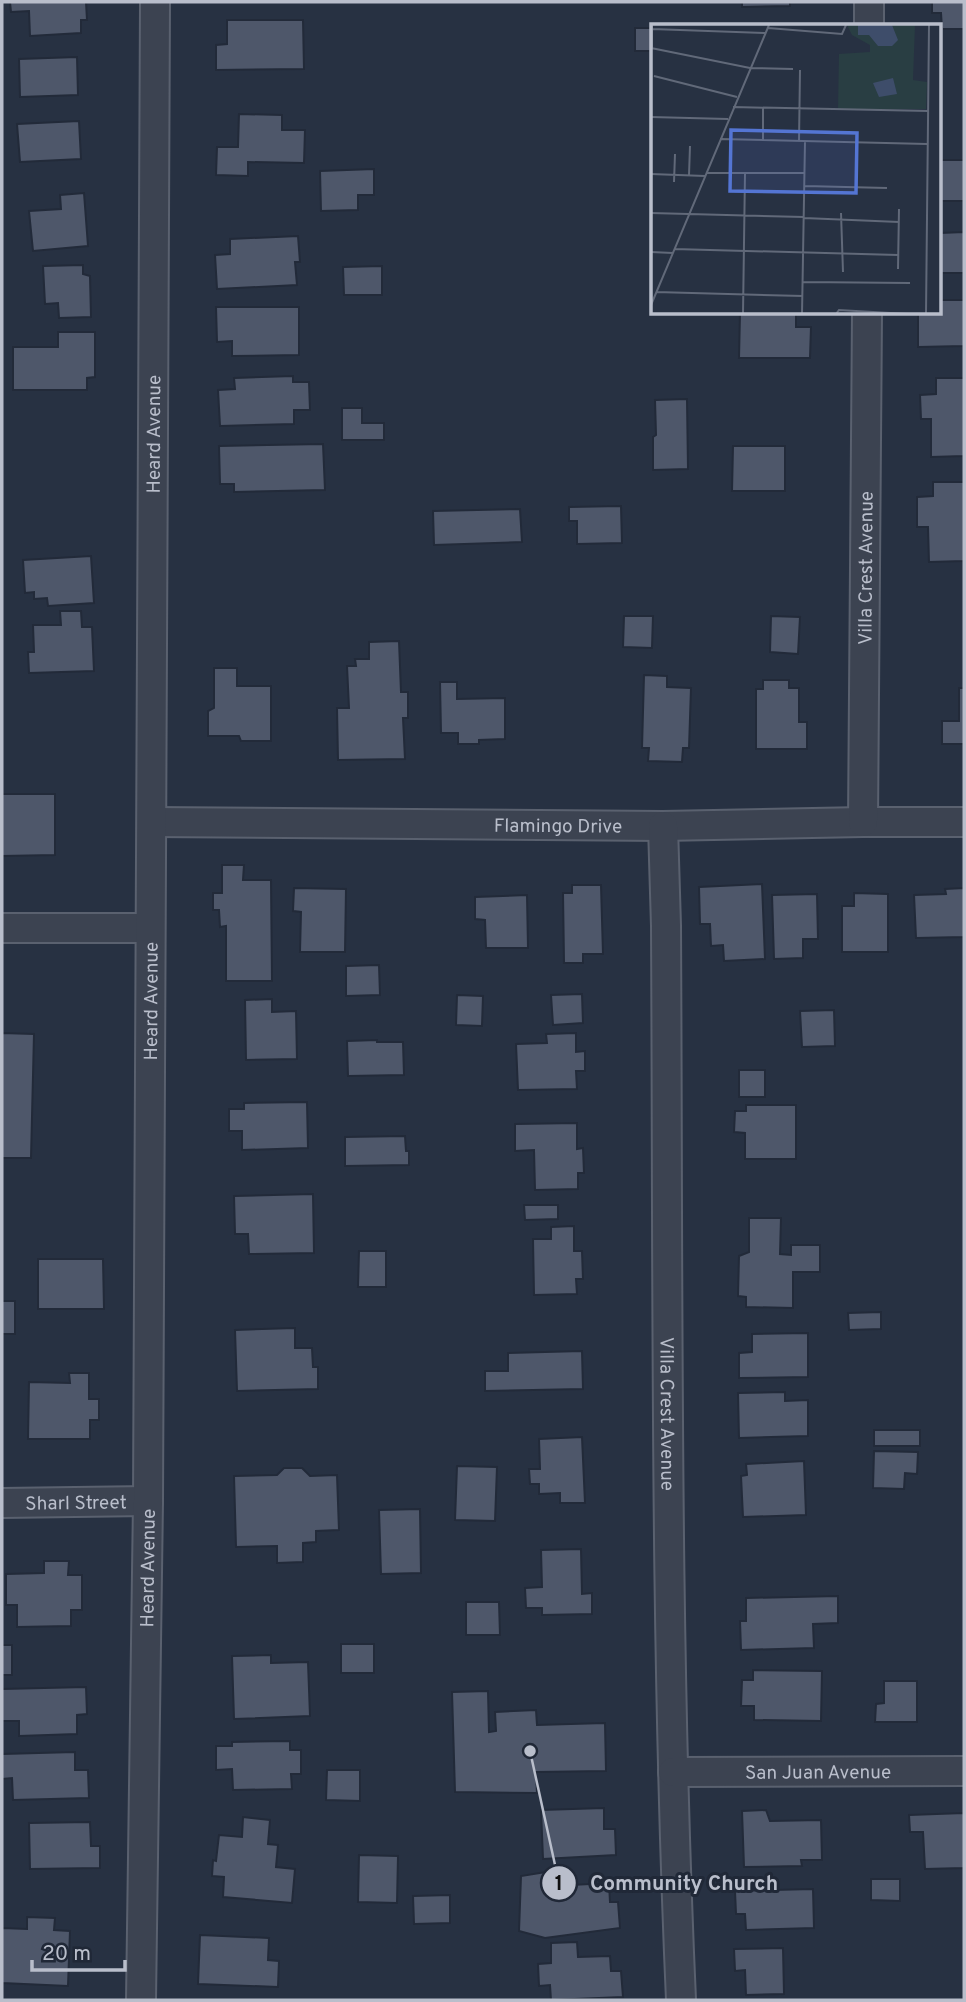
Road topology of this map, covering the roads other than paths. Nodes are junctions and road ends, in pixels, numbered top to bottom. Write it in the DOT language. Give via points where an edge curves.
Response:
graph roads {
  1 [pos="155,2"];
  2 [pos="869,2"];
  3 [pos="869,24"];
  4 [pos="867,315"];
  5 [pos="152,822"];
  6 [pos="863,822"];
  7 [pos="964,822"];
  8 [pos="663,826"];
  9 [pos="2,928"];
  10 [pos="149,928"];
  11 [pos="148,1501"];
  12 [pos="2,1503"];
  13 [pos="964,1771"];
  14 [pos="673,1772"];
  15 [pos="141,2000"];
  16 [pos="681,2000"];
  1 -- 5 [label="street, Heard Avenue"];
  2 -- 3 [label="street"];
  4 -- 6 [label="street, Villa Crest Avenue"];
  5 -- 8 [label="street, Flamingo Drive"];
  5 -- 10 [label="street, Heard Avenue"];
  6 -- 7 [label="street, Flamingo Drive"];
  6 -- 8 [label="street, Flamingo Drive"];
  8 -- 14 [label="street, Villa Crest Avenue"];
  9 -- 10 [label="street"];
  10 -- 11 [label="street, Heard Avenue"];
  11 -- 12 [label="street, Sharl Street"];
  11 -- 15 [label="street, Heard Avenue"];
  13 -- 14 [label="street, San Juan Avenue"];
  14 -- 16 [label="street, Villa Crest Avenue"];
}
